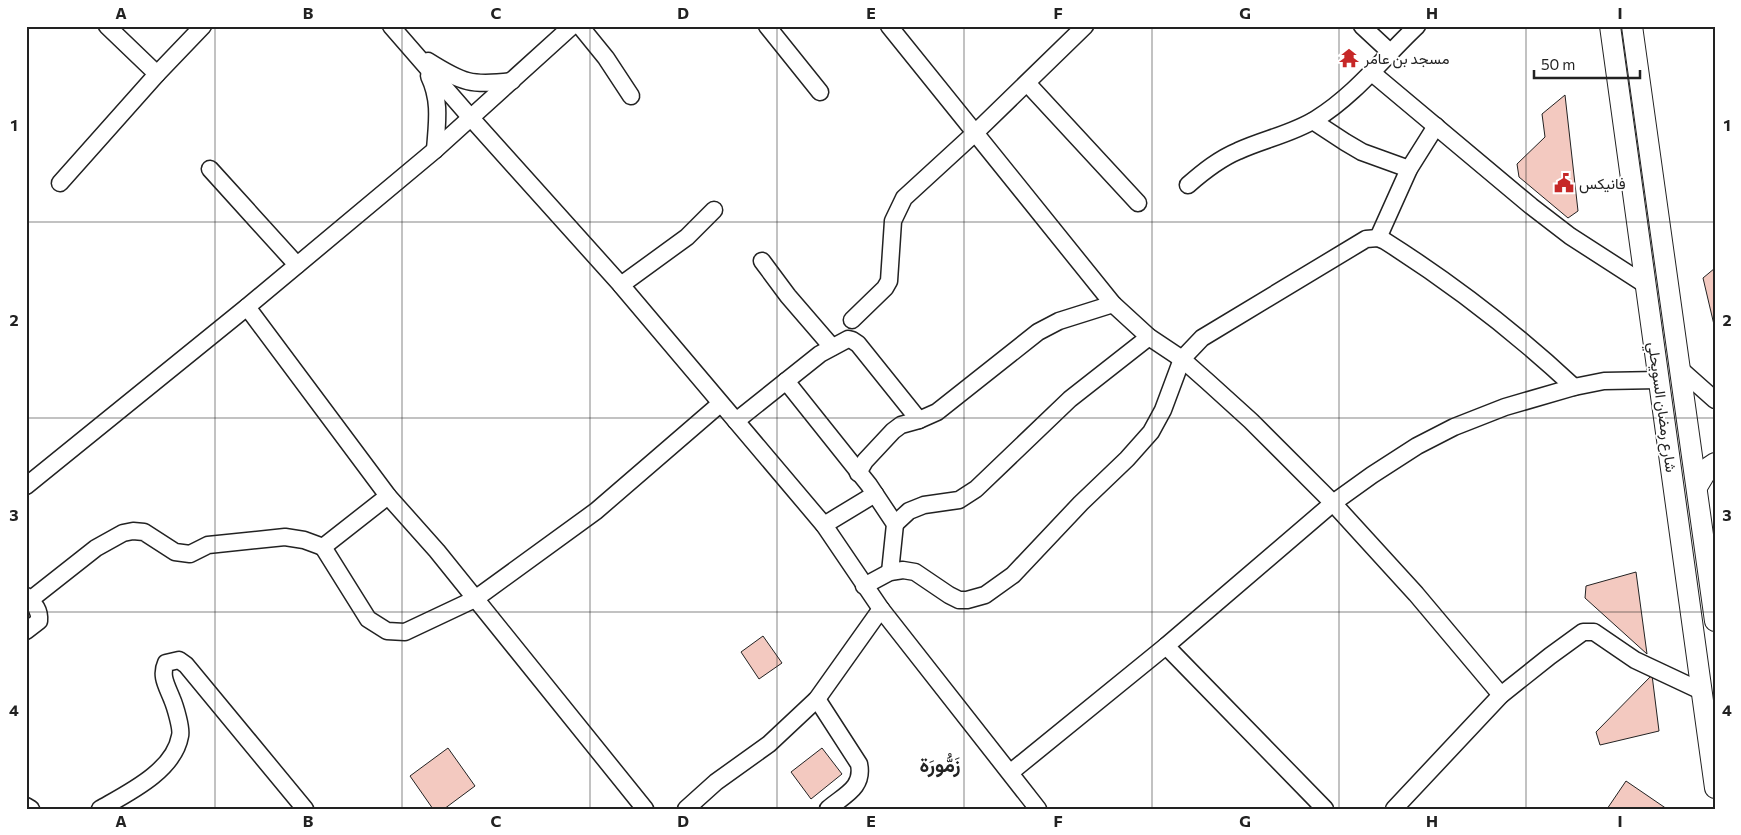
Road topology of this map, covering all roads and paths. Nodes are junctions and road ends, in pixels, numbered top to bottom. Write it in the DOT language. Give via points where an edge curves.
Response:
graph roads {
  1 [pos="107,26"];
  2 [pos="203,26"];
  3 [pos="391,26"];
  4 [pos="572,26"];
  5 [pos="580,26"];
  6 [pos="767,26"];
  7 [pos="889,26"];
  8 [pos="1085,26"];
  9 [pos="1362,26"];
  10 [pos="1417,26"];
  11 [pos="1610,26"];
  12 [pos="1632,26"];
  13 [pos="554,32"];
  14 [pos="1390,52"];
  15 [pos="419,58"];
  16 [pos="1371,72"];
  17 [pos="157,74"];
  18 [pos="512,81"];
  19 [pos="1027,83"];
  20 [pos="820,92"];
  21 [pos="631,96"];
  22 [pos="471,118"];
  23 [pos="1313,121"];
  24 [pos="1436,126"];
  25 [pos="976,132"];
  26 [pos="435,150"];
  27 [pos="210,169"];
  28 [pos="1409,169"];
  29 [pos="60,183"];
  30 [pos="1188,185"];
  31 [pos="1138,203"];
  32 [pos="714,210"];
  33 [pos="1378,238"];
  34 [pos="762,261"];
  35 [pos="297,265"];
  36 [pos="1646,285"];
  37 [pos="621,286"];
  38 [pos="1113,304"];
  39 [pos="247,307"];
  40 [pos="852,320"];
  41 [pos="1148,337"];
  42 [pos="832,347"];
  43 [pos="1182,359"];
  44 [pos="1679,368"];
  45 [pos="1659,380"];
  46 [pos="786,381"];
  47 [pos="1574,387"];
  48 [pos="1715,400"];
  49 [pos="720,404"];
  50 [pos="919,420"];
  51 [pos="736,421"];
  52 [pos="1715,464"];
  53 [pos="858,473"];
  54 [pos="26,486"];
  55 [pos="1697,488"];
  56 [pos="875,494"];
  57 [pos="388,496"];
  58 [pos="1333,504"];
  59 [pos="895,524"];
  60 [pos="824,526"];
  61 [pos="323,547"];
  62 [pos="890,572"];
  63 [pos="864,586"];
  64 [pos="28,598"];
  65 [pos="476,599"];
  66 [pos="881,609"];
  67 [pos="1715,621"];
  68 [pos="26,631"];
  69 [pos="1166,646"];
  70 [pos="1700,691"];
  71 [pos="1501,695"];
  72 [pos="817,699"];
  73 [pos="1011,772"];
  74 [pos="1715,788"];
  75 [pos="26,806"];
  76 [pos="31,809"];
  77 [pos="100,809"];
  78 [pos="305,809"];
  79 [pos="645,809"];
  80 [pos="686,809"];
  81 [pos="828,809"];
  82 [pos="1038,809"];
  83 [pos="1325,809"];
  84 [pos="1394,809"];
  1 -- 17 [label="street"];
  2 -- 17 [label="street"];
  3 -- 15 [label="street"];
  4 -- 13 [label="street"];
  5 -- 21 [label="street"];
  6 -- 20 [label="street"];
  7 -- 25 [label="street"];
  8 -- 19 [label="street"];
  9 -- 14 [label="street"];
  10 -- 14 [label="street"];
  11 -- 36 [label="main road, شارع رمضان السويحلي"];
  12 -- 44 [label="main road, شارع رمضان السويحلي"];
  13 -- 18 [label="street"];
  14 -- 16 [label="street"];
  15 -- 18 [label="street" via="465,82"];
  15 -- 22 [label="street"];
  15 -- 26 [label="street" via="435,89 438,106"];
  16 -- 23 [label="street" via="1336,107"];
  16 -- 24 [label="street"];
  17 -- 29 [label="street"];
  18 -- 22 [label="street"];
  19 -- 25 [label="street"];
  19 -- 31 [label="street"];
  22 -- 26 [label="street"];
  22 -- 37 [label="street"];
  23 -- 28 [label="street" via="1362,152"];
  23 -- 30 [label="street" via="1215,162"];
  24 -- 28 [label="street"];
  24 -- 36 [label="street" via="1562,230"];
  25 -- 38 [label="street"];
  25 -- 40 [label="street" via="904,198 892,221 889,281"];
  26 -- 35 [label="street"];
  27 -- 35 [label="street"];
  28 -- 33 [label="street"];
  32 -- 37 [label="street" via="687,237"];
  33 -- 43 [label="street" via="1366,239 1202,338"];
  33 -- 47 [label="street" via="1464,294 1531,346"];
  34 -- 42 [label="street"];
  35 -- 39 [label="street"];
  36 -- 45 [label="main road, شارع رمضان السويحلي"];
  37 -- 49 [label="street"];
  38 -- 41 [label="street"];
  38 -- 50 [label="street" via="1059,321 1038,332 951,402"];
  39 -- 54 [label="street"];
  39 -- 57 [label="street"];
  41 -- 43 [label="street"];
  41 -- 59 [label="street" via="1070,399 976,489 959,500 924,505 909,511"];
  42 -- 46 [label="street"];
  42 -- 50 [label="street" via="848,339 858,344"];
  43 -- 58 [label="street"];
  43 -- 62 [label="street" via="1151,432 1014,575 985,595 959,600 915,572"];
  44 -- 48 [label="street"];
  44 -- 55 [label="main road, شارع رمضان السويحلي"];
  45 -- 47 [label="street" via="1604,381"];
  45 -- 70 [label="main road, شارع رمضان السويحلي"];
  46 -- 51 [label="street"];
  46 -- 53 [label="street"];
  47 -- 58 [label="street" via="1505,407 1454,427 1394,460"];
  49 -- 51 [label="street"];
  49 -- 65 [label="street" via="596,510"];
  50 -- 53 [label="street" via="893,431"];
  51 -- 60 [label="street"];
  52 -- 55 [label="main road" via="1709,467"];
  53 -- 56 [label="street"];
  55 -- 67 [label="main road, شارع رمضان السويحلي"];
  56 -- 59 [label="street"];
  56 -- 60 [label="street"];
  57 -- 61 [label="street"];
  57 -- 65 [label="street"];
  58 -- 69 [label="street"];
  58 -- 71 [label="street" via="1416,594"];
  59 -- 62 [label="street"];
  60 -- 63 [label="street"];
  61 -- 64 [label="street" via="286,538 208,545 190,554 175,552 144,532 133,531 96,548"];
  61 -- 65 [label="street" via="368,619 387,632 405,632"];
  62 -- 63 [label="street"];
  63 -- 66 [label="street"];
  64 -- 68 [label="street" via="38,608 39,621"];
  65 -- 79 [label="street"];
  66 -- 72 [label="street"];
  66 -- 73 [label="street"];
  69 -- 73 [label="street"];
  69 -- 83 [label="street"];
  70 -- 71 [label="street" via="1635,660 1588,631"];
  70 -- 74 [label="main road, شارع رمضان السويحلي"];
  71 -- 84 [label="street"];
  72 -- 80 [label="street" via="769,744 716,782"];
  72 -- 81 [label="street" via="860,770 856,786"];
  73 -- 82 [label="street"];
  75 -- 76 [label="street"];
  77 -- 78 [label="street" via="156,774 173,754 181,735 163,670 166,663 178,660 186,665"];
}
